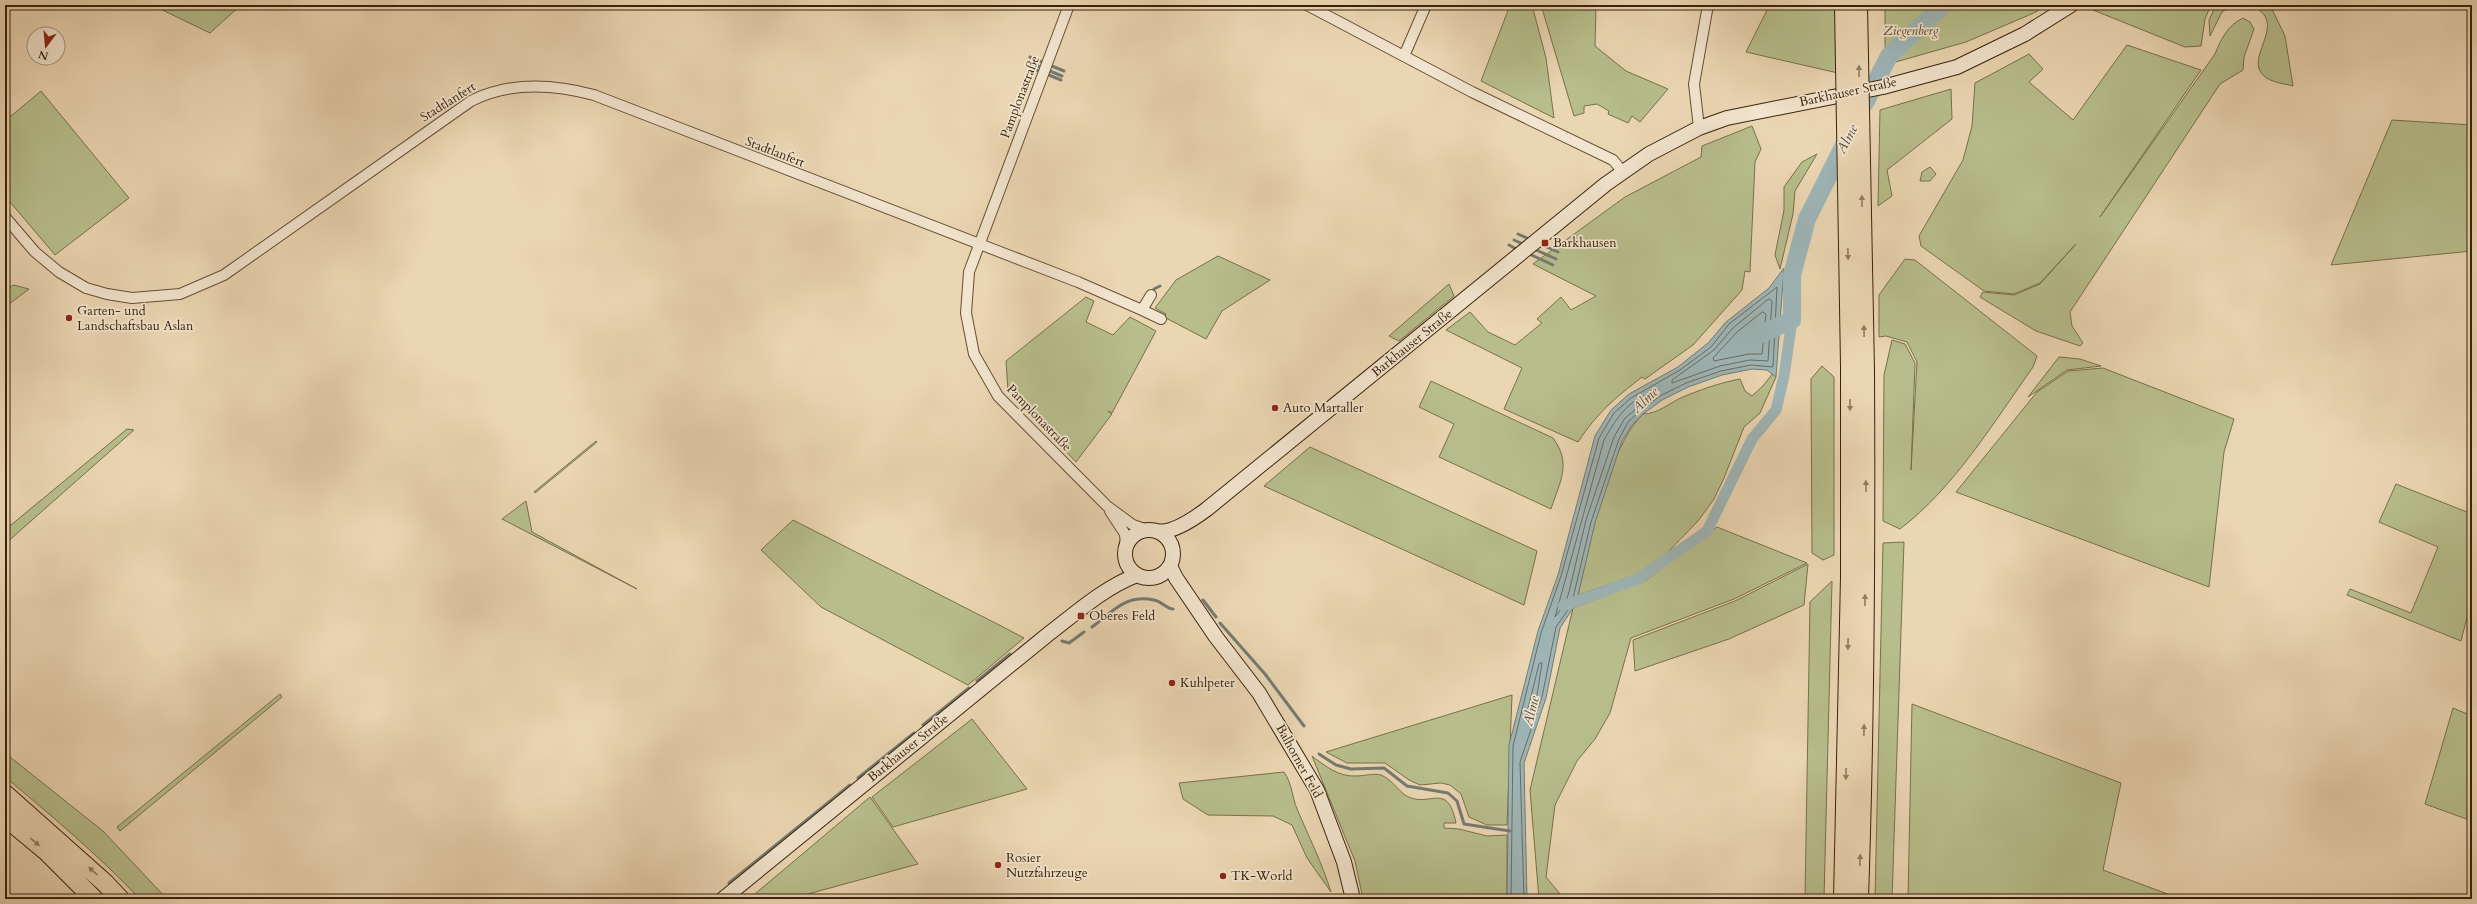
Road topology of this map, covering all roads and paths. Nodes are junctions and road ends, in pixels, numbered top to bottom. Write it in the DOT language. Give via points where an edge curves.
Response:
graph roads {
  1 [pos="1069,5"];
  2 [pos="1307,5"];
  3 [pos="1426,5"];
  4 [pos="1708,5"];
  5 [pos="1844,5"];
  6 [pos="1858,5"];
  7 [pos="2071,5"];
  8 [pos="1404,56"];
  9 [pos="1699,128"];
  10 [pos="1623,172"];
  11 [pos="5,217"];
  12 [pos="978,243"];
  13 [pos="1151,295"];
  14 [pos="1142,310"];
  15 [pos="1161,319"];
  16 [pos="1857,368"];
  17 [pos="1107,506"];
  18 [pos="1200,514"];
  19 [pos="1152,530"];
  20 [pos="1174,552"];
  21 [pos="1126,554"];
  22 [pos="1170,566"];
  23 [pos="1137,575"];
  24 [pos="1152,578"];
  25 [pos="1095,599"];
  26 [pos="1216,637"];
  27 [pos="5,794"];
  28 [pos="5,818"];
  29 [pos="94,899"];
  30 [pos="120,899"];
  31 [pos="723,899"];
  32 [pos="1353,899"];
  33 [pos="1843,899"];
  34 [pos="1859,899"];
  1 -- 12 [label="street, Pamplonastraße"];
  2 -- 8 [label="street"];
  3 -- 8 [label="street"];
  4 -- 9 [label="street" via="1694,84"];
  5 -- 16 [label="highway, one-way, bridge"];
  16 -- 6 [label="highway, one-way, bridge"];
  7 -- 9 [label="street, Barkhauser Straße, bridge" via="2025,34 1957,67 1884,87 1727,118"];
  8 -- 10 [label="street" via="1613,160"];
  9 -- 10 [label="street, Barkhauser Straße" via="1649,154"];
  10 -- 18 [label="street, Barkhauser Straße"];
  11 -- 12 [label="street, Stadtlanfert" via="45,262 86,288 132,298 180,294 224,275 471,101 486,93 544,86 594,95"];
  12 -- 14 [label="street"];
  12 -- 17 [label="street, Pamplonastraße" via="969,272 966,313 974,354 998,396"];
  13 -- 14 [label="street"];
  14 -- 15 [label="street"];
  16 -- 33 [label="highway, one-way" via="1850,542"];
  34 -- 16 [label="highway, one-way" via="1864,743 1866,525"];
  17 -- 19 [label="street" via="1133,525"];
  17 -- 21 [label="street" via="1124,534"];
  18 -- 19 [label="street, Barkhauser Straße" via="1167,531"];
  18 -- 20 [label="street, Barkhauser Straße" via="1175,544"];
  19 -- 20 [label="street" via="1167,538"];
  19 -- 21 [label="street" via="1131,538"];
  20 -- 22 [label="street"];
  21 -- 23 [label="street"];
  21 -- 25 [label="street, Barkhauser Straße" via="1118,573"];
  22 -- 24 [label="street" via="1162,575"];
  22 -- 26 [label="street, Balhorner Feld"];
  23 -- 24 [label="street"];
  23 -- 25 [label="street, Barkhauser Straße" via="1124,580"];
  24 -- 26 [label="street, Balhorner Feld" via="1162,580 1168,585"];
  25 -- 31 [label="street, Barkhauser Straße" via="983,686"];
  26 -- 32 [label="street, Balhorner Feld" via="1259,693 1317,790 1344,862"];
  30 -- 27 [label="highway, one-way" via="100,877"];
  28 -- 29 [label="highway, one-way" via="46,851"];
}
